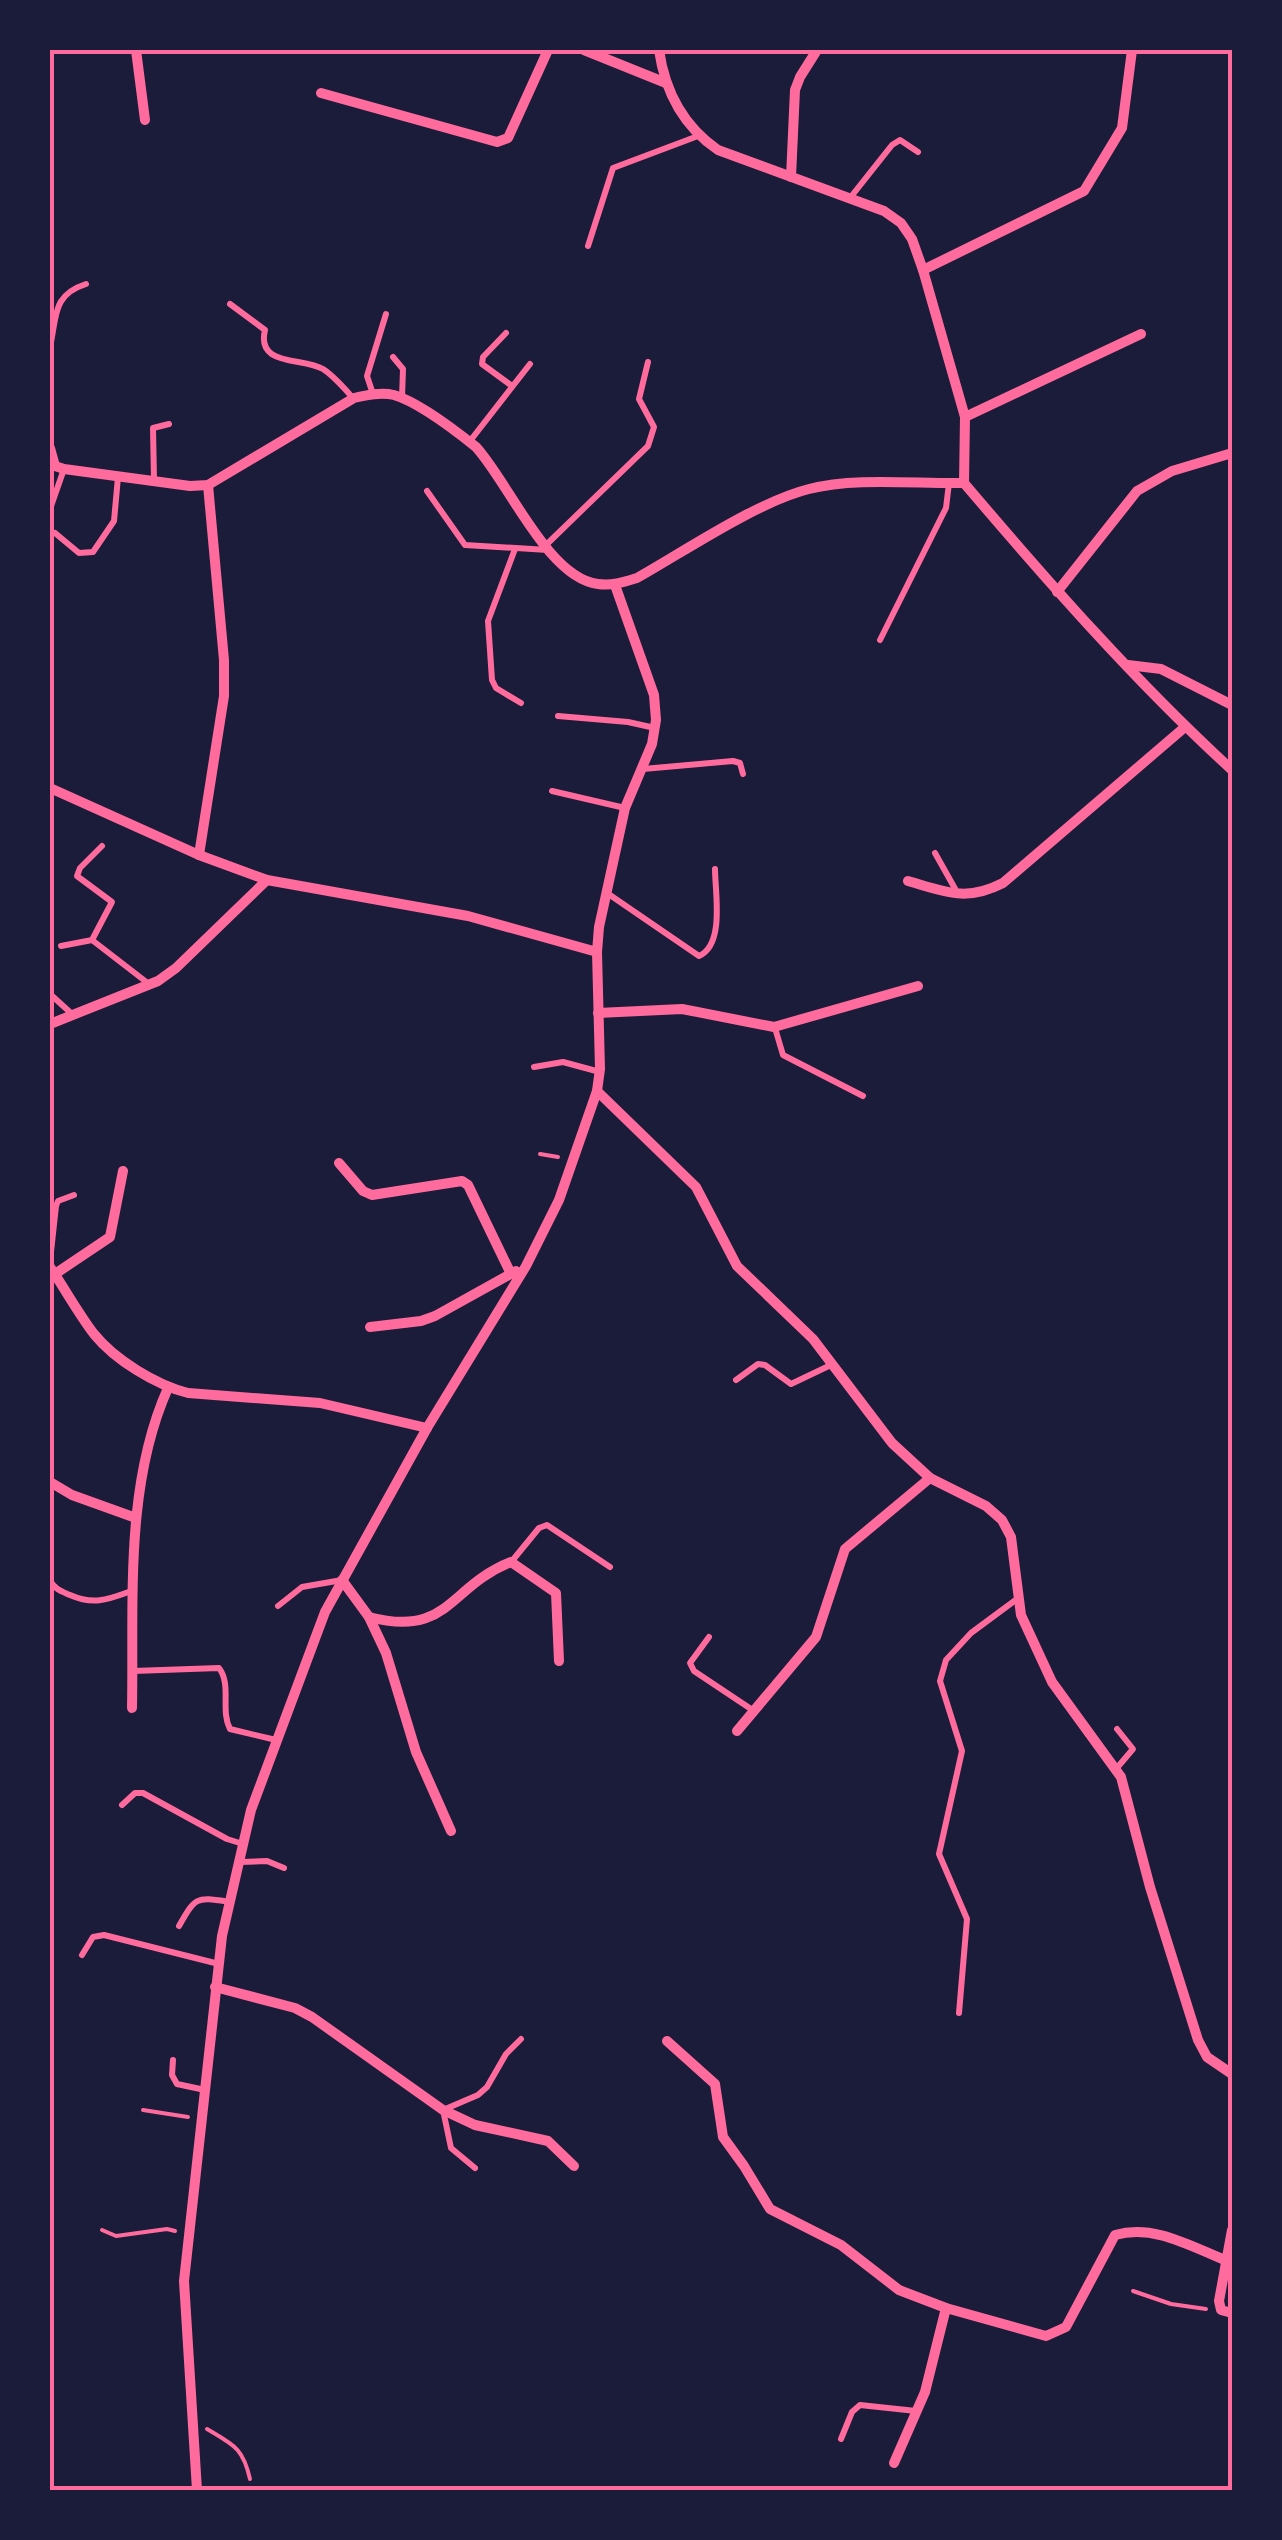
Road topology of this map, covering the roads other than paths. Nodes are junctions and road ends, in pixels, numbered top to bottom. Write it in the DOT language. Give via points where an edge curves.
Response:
graph roads {
  1 [pos="136,50"];
  2 [pos="548,50"];
  3 [pos="584,50"];
  4 [pos="659,50"];
  5 [pos="817,50"];
  6 [pos="1132,50"];
  7 [pos="666,83"];
  8 [pos="321,92"];
  9 [pos="145,120"];
  10 [pos="698,136"];
  11 [pos="918,152"];
  12 [pos="790,177"];
  13 [pos="850,198"];
  14 [pos="588,246"];
  15 [pos="923,270"];
  16 [pos="86,284"];
  17 [pos="230,304"];
  18 [pos="386,314"];
  19 [pos="506,333"];
  20 [pos="1142,334"];
  21 [pos="50,347"];
  22 [pos="394,358"];
  23 [pos="648,362"];
  24 [pos="530,364"];
  25 [pos="512,386"];
  26 [pos="373,394"];
  27 [pos="354,398"];
  28 [pos="402,399"];
  29 [pos="964,417"];
  30 [pos="170,424"];
  31 [pos="469,442"];
  32 [pos="50,448"];
  33 [pos="1232,454"];
  34 [pos="56,467"];
  35 [pos="118,477"];
  36 [pos="154,482"];
  37 [pos="964,483"];
  38 [pos="949,484"];
  39 [pos="208,485"];
  40 [pos="428,491"];
  41 [pos="50,509"];
  42 [pos="56,533"];
  43 [pos="548,548"];
  44 [pos="515,549"];
  45 [pos="615,584"];
  46 [pos="1057,592"];
  47 [pos="880,640"];
  48 [pos="1128,665"];
  49 [pos="521,703"];
  50 [pos="1232,705"];
  51 [pos="558,716"];
  52 [pos="1185,727"];
  53 [pos="655,728"];
  54 [pos="642,769"];
  55 [pos="1232,770"];
  56 [pos="744,774"];
  57 [pos="50,788"];
  58 [pos="552,790"];
  59 [pos="625,808"];
  60 [pos="102,846"];
  61 [pos="936,854"];
  62 [pos="199,855"];
  63 [pos="715,868"];
  64 [pos="267,880"];
  65 [pos="908,881"];
  66 [pos="606,892"];
  67 [pos="959,895"];
  68 [pos="92,940"];
  69 [pos="61,946"];
  70 [pos="596,952"];
  71 [pos="150,984"];
  72 [pos="918,986"];
  73 [pos="50,994"];
  74 [pos="598,1013"];
  75 [pos="74,1015"];
  76 [pos="50,1024"];
  77 [pos="774,1027"];
  78 [pos="534,1067"];
  79 [pos="600,1072"];
  80 [pos="597,1090"];
  81 [pos="863,1096"];
  82 [pos="339,1163"];
  83 [pos="122,1171"];
  84 [pos="74,1195"];
  85 [pos="526,1266"];
  86 [pos="51,1269"];
  87 [pos="511,1274"];
  88 [pos="370,1326"];
  89 [pos="833,1364"];
  90 [pos="736,1380"];
  91 [pos="168,1388"];
  92 [pos="427,1428"];
  93 [pos="930,1478"];
  94 [pos="50,1482"];
  95 [pos="136,1518"];
  96 [pos="511,1562"];
  97 [pos="610,1567"];
  98 [pos="342,1580"];
  99 [pos="50,1582"];
  100 [pos="134,1590"];
  101 [pos="1018,1599"];
  102 [pos="278,1606"];
  103 [pos="369,1617"];
  104 [pos="710,1637"];
  105 [pos="559,1661"];
  106 [pos="132,1671"];
  107 [pos="132,1708"];
  108 [pos="754,1711"];
  109 [pos="1117,1729"];
  110 [pos="738,1731"];
  111 [pos="276,1740"];
  112 [pos="1116,1768"];
  113 [pos="122,1806"];
  114 [pos="451,1831"];
  115 [pos="243,1844"];
  116 [pos="239,1862"];
  117 [pos="284,1868"];
  118 [pos="230,1902"];
  119 [pos="178,1926"];
  120 [pos="82,1955"];
  121 [pos="218,1964"];
  122 [pos="216,1987"];
  123 [pos="958,2013"];
  124 [pos="521,2039"];
  125 [pos="667,2041"];
  126 [pos="173,2060"];
  127 [pos="1232,2074"];
  128 [pos="204,2090"];
  129 [pos="443,2110"];
  130 [pos="574,2166"];
  131 [pos="475,2168"];
  132 [pos="1232,2230"];
  133 [pos="1225,2260"];
  134 [pos="946,2308"];
  135 [pos="1226,2312"];
  136 [pos="916,2411"];
  137 [pos="841,2439"];
  138 [pos="894,2463"];
  139 [pos="197,2490"];
  1 -- 9 [label="street"];
  2 -- 8 [label="street" via="508,138 496,142"];
  3 -- 7 [label="street"];
  4 -- 7 [label="street"];
  5 -- 12 [label="street" via="796,90"];
  6 -- 15 [label="street" via="1122,128 1084,191"];
  7 -- 10 [label="street"];
  10 -- 12 [label="street"];
  10 -- 14 [label="lane" via="613,168"];
  11 -- 13 [label="lane" via="900,140 892,144"];
  12 -- 13 [label="street"];
  13 -- 15 [label="street" via="901,223"];
  15 -- 29 [label="street"];
  16 -- 21 [label="lane" via="61,298"];
  17 -- 27 [label="lane" via="266,330 272,356 320,367"];
  18 -- 26 [label="lane" via="368,376"];
  19 -- 25 [label="lane" via="482,364"];
  20 -- 29 [label="street"];
  22 -- 28 [label="lane" via="404,369"];
  23 -- 43 [label="lane" via="638,399 654,427 648,446"];
  24 -- 25 [label="lane"];
  25 -- 31 [label="lane"];
  26 -- 27 [label="street"];
  26 -- 28 [label="street"];
  27 -- 39 [label="street"];
  28 -- 31 [label="street"];
  29 -- 37 [label="street"];
  30 -- 36 [label="lane" via="153,428"];
  31 -- 43 [label="street"];
  32 -- 34 [label="street"];
  33 -- 46 [label="street" via="1172,472 1137,491"];
  34 -- 35 [label="street"];
  34 -- 41 [label="lane"];
  35 -- 36 [label="street"];
  35 -- 42 [label="lane" via="114,521 94,552 78,553"];
  36 -- 39 [label="street"];
  37 -- 38 [label="street"];
  37 -- 46 [label="street"];
  38 -- 45 [label="street" via="811,488"];
  38 -- 47 [label="lane" via="946,508"];
  39 -- 62 [label="street" via="224,696"];
  40 -- 44 [label="lane" via="464,545"];
  43 -- 44 [label="lane"];
  43 -- 45 [label="street" via="572,575"];
  44 -- 49 [label="lane" via="488,621 492,680"];
  45 -- 53 [label="street" via="654,695"];
  46 -- 48 [label="street"];
  48 -- 50 [label="street" via="1161,669"];
  48 -- 52 [label="street"];
  51 -- 53 [label="lane"];
  52 -- 55 [label="street"];
  52 -- 67 [label="street" via="1004,883"];
  53 -- 54 [label="street"];
  54 -- 56 [label="lane" via="733,762"];
  54 -- 59 [label="street"];
  57 -- 62 [label="street"];
  58 -- 59 [label="lane"];
  59 -- 66 [label="street"];
  60 -- 68 [label="lane" via="78,876 112,902"];
  61 -- 67 [label="lane"];
  62 -- 64 [label="street"];
  63 -- 66 [label="lane" via="714,939 699,956"];
  64 -- 70 [label="street" via="468,916"];
  64 -- 71 [label="street" via="176,968"];
  65 -- 67 [label="street"];
  66 -- 70 [label="street"];
  68 -- 69 [label="lane"];
  68 -- 71 [label="lane"];
  70 -- 74 [label="street"];
  71 -- 75 [label="street"];
  72 -- 77 [label="street"];
  73 -- 75 [label="lane"];
  74 -- 77 [label="street" via="682,1009"];
  74 -- 79 [label="street"];
  75 -- 76 [label="street"];
  77 -- 81 [label="lane" via="784,1055"];
  78 -- 79 [label="lane" via="563,1062"];
  79 -- 80 [label="street"];
  80 -- 85 [label="street" via="560,1200"];
  80 -- 89 [label="street" via="696,1186 737,1266"];
  82 -- 87 [label="street" via="372,1195 462,1180"];
  83 -- 86 [label="street" via="110,1237"];
  84 -- 86 [label="lane" via="56,1206"];
  85 -- 87 [label="street"];
  85 -- 92 [label="street"];
  86 -- 91 [label="street" via="95,1334"];
  87 -- 88 [label="street" via="436,1316"];
  89 -- 90 [label="lane" via="791,1384 758,1364"];
  89 -- 93 [label="street" via="892,1442"];
  91 -- 92 [label="street" via="320,1403"];
  91 -- 95 [label="street"];
  92 -- 98 [label="street"];
  93 -- 101 [label="street" via="1002,1520 1013,1547"];
  93 -- 108 [label="street" via="846,1548 816,1637"];
  94 -- 95 [label="street"];
  95 -- 100 [label="street"];
  96 -- 97 [label="lane" via="547,1525"];
  96 -- 103 [label="street" via="487,1572 432,1618 394,1624"];
  96 -- 105 [label="street" via="556,1593"];
  98 -- 102 [label="lane" via="302,1588"];
  98 -- 103 [label="street"];
  98 -- 111 [label="street"];
  99 -- 100 [label="lane" via="87,1602"];
  100 -- 106 [label="street"];
  101 -- 112 [label="street" via="1060,1696"];
  101 -- 123 [label="lane" via="971,1633 946,1660 940,1682 962,1751 939,1854 968,1918"];
  103 -- 114 [label="street"];
  104 -- 108 [label="lane" via="690,1664 694,1671"];
  106 -- 107 [label="street"];
  106 -- 111 [label="lane" via="219,1668 230,1729"];
  108 -- 110 [label="street"];
  109 -- 112 [label="lane" via="1133,1749"];
  111 -- 115 [label="street"];
  112 -- 127 [label="street" via="1198,2040 1206,2057"];
  113 -- 115 [label="lane" via="144,1793"];
  115 -- 116 [label="street"];
  116 -- 117 [label="lane"];
  116 -- 118 [label="street"];
  118 -- 119 [label="lane" via="198,1898"];
  118 -- 121 [label="street"];
  120 -- 121 [label="lane" via="93,1937 104,1934"];
  121 -- 122 [label="street"];
  122 -- 128 [label="street"];
  122 -- 129 [label="street" via="312,2017"];
  124 -- 129 [label="lane" via="487,2087"];
  125 -- 134 [label="street" via="715,2084 722,2137 770,2209 841,2245 899,2290"];
  126 -- 128 [label="lane" via="177,2084"];
  128 -- 139 [label="street" via="184,2306"];
  129 -- 130 [label="street" via="548,2141"];
  129 -- 131 [label="lane" via="451,2148"];
  132 -- 133 [label="street"];
  133 -- 134 [label="street" via="1132,2230 1116,2235 1066,2327 1055,2334 1036,2336"];
  133 -- 135 [label="street" via="1218,2302"];
  134 -- 136 [label="street"];
  136 -- 137 [label="lane" via="860,2405"];
  136 -- 138 [label="street"];
}
